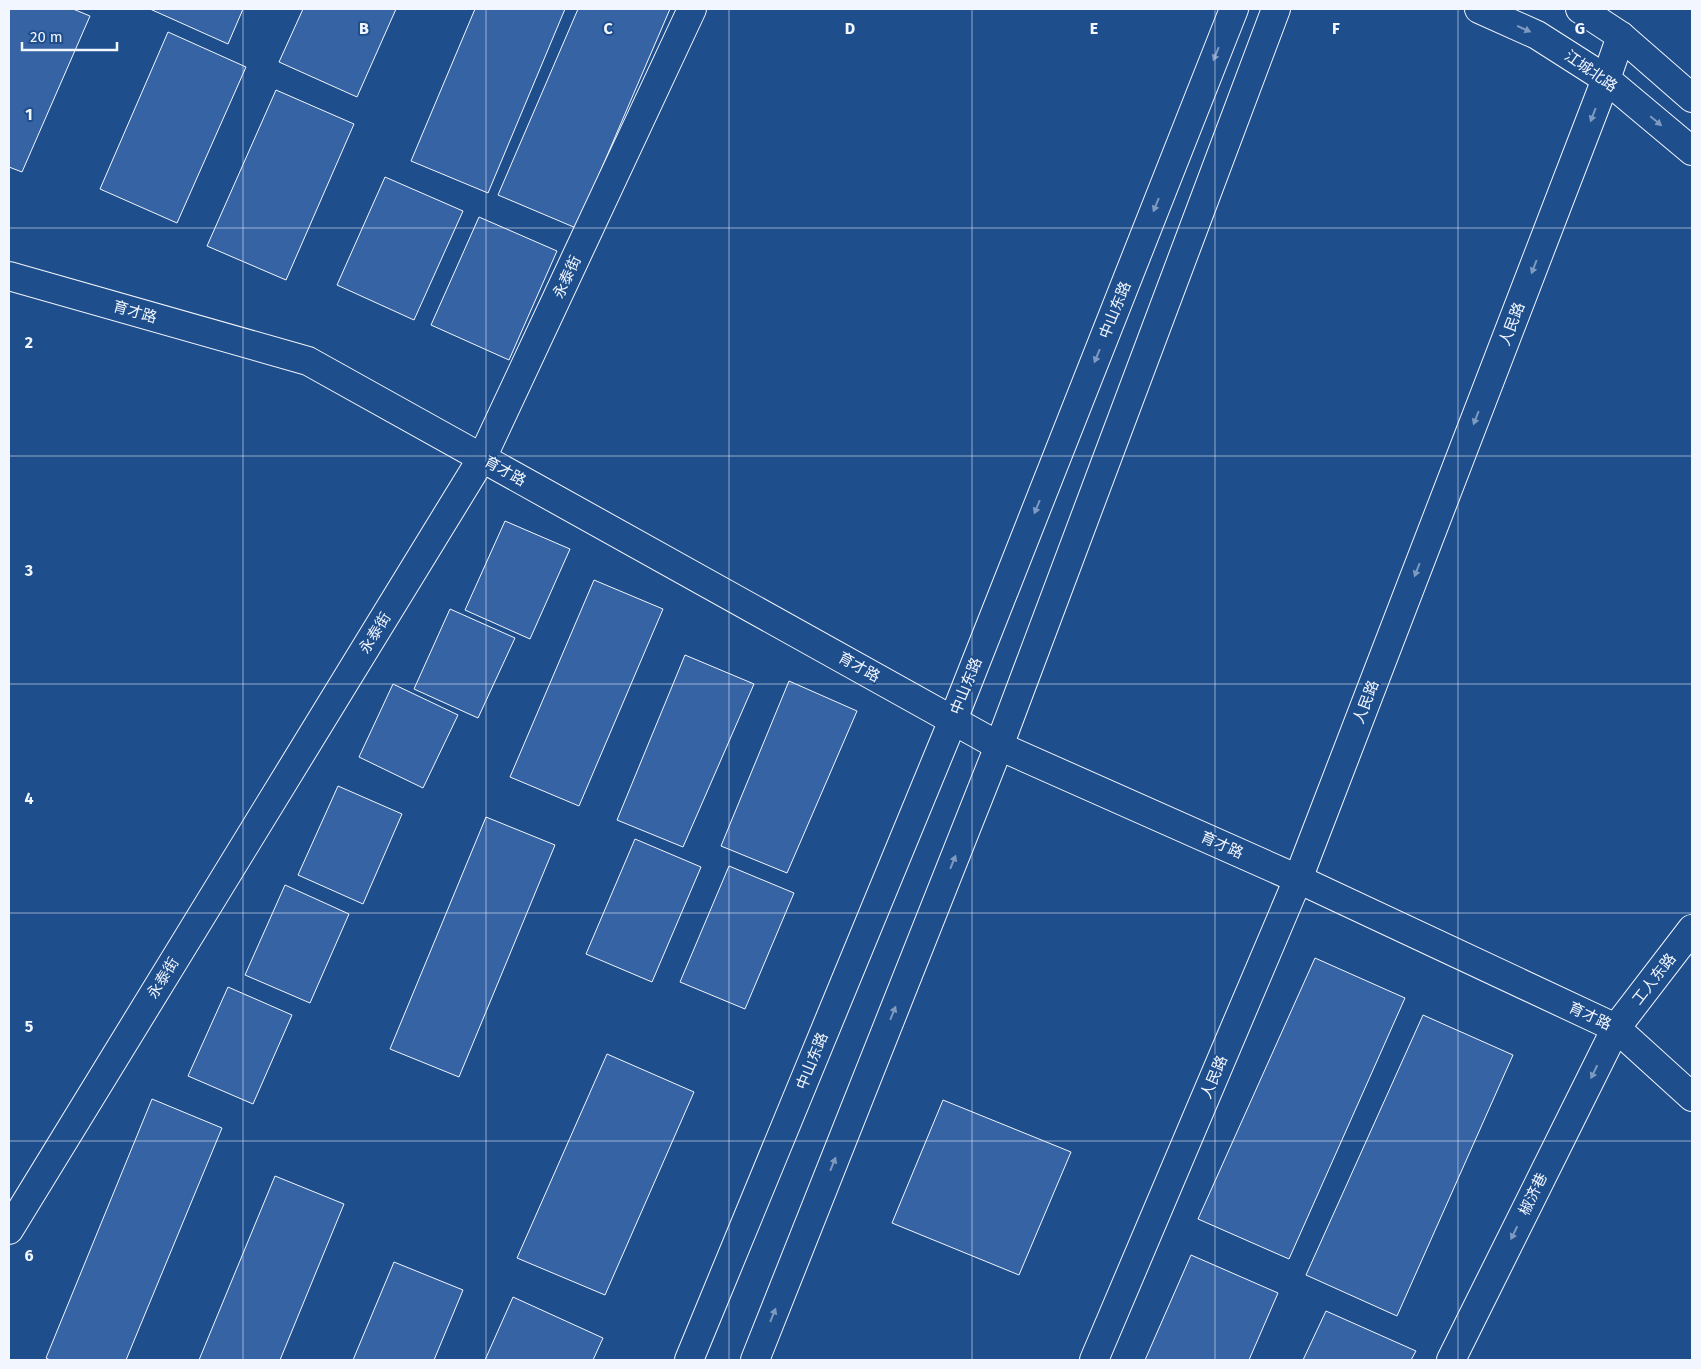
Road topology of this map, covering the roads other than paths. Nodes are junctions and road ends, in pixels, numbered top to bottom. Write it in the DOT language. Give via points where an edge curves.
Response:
graph roads {
  1 [pos="692,9"];
  2 [pos="1234,9"];
  3 [pos="1276,9"];
  4 [pos="1479,9"];
  5 [pos="1580,9"];
  6 [pos="1621,36"];
  7 [pos="1606,79"];
  8 [pos="1692,98"];
  9 [pos="1692,152"];
  10 [pos="9,276"];
  11 [pos="482,458"];
  12 [pos="953,720"];
  13 [pos="1000,746"];
  14 [pos="1298,879"];
  15 [pos="1692,929"];
  16 [pos="1616,1028"];
  17 [pos="1692,1097"];
  18 [pos="9,1230"];
  19 [pos="689,1360"];
  20 [pos="755,1360"];
  21 [pos="1094,1360"];
  22 [pos="1451,1360"];
  1 -- 11 [label="street, 永泰街"];
  2 -- 12 [label="street, 中山东路, one-way"];
  3 -- 13 [label="street"];
  4 -- 7 [label="street, 江城北路, one-way" via="1537,35"];
  5 -- 6 [label="street"];
  6 -- 7 [label="street, 人民路"];
  6 -- 8 [label="street"];
  7 -- 9 [label="street, 江城北路, one-way"];
  7 -- 14 [label="street, 人民路, one-way"];
  10 -- 11 [label="street, 育才路" via="308,361"];
  11 -- 12 [label="street, 育才路"];
  11 -- 18 [label="street, 永泰街"];
  12 -- 13 [label="street, 育才路"];
  12 -- 19 [label="street, 中山东路"];
  13 -- 14 [label="street, 育才路"];
  20 -- 13 [label="street, one-way"];
  14 -- 16 [label="street, 育才路"];
  14 -- 21 [label="street, 人民路"];
  15 -- 16 [label="street, 工人东路"];
  16 -- 17 [label="street, 育才路"];
  16 -- 22 [label="street, 椒济巷, one-way"];
}
